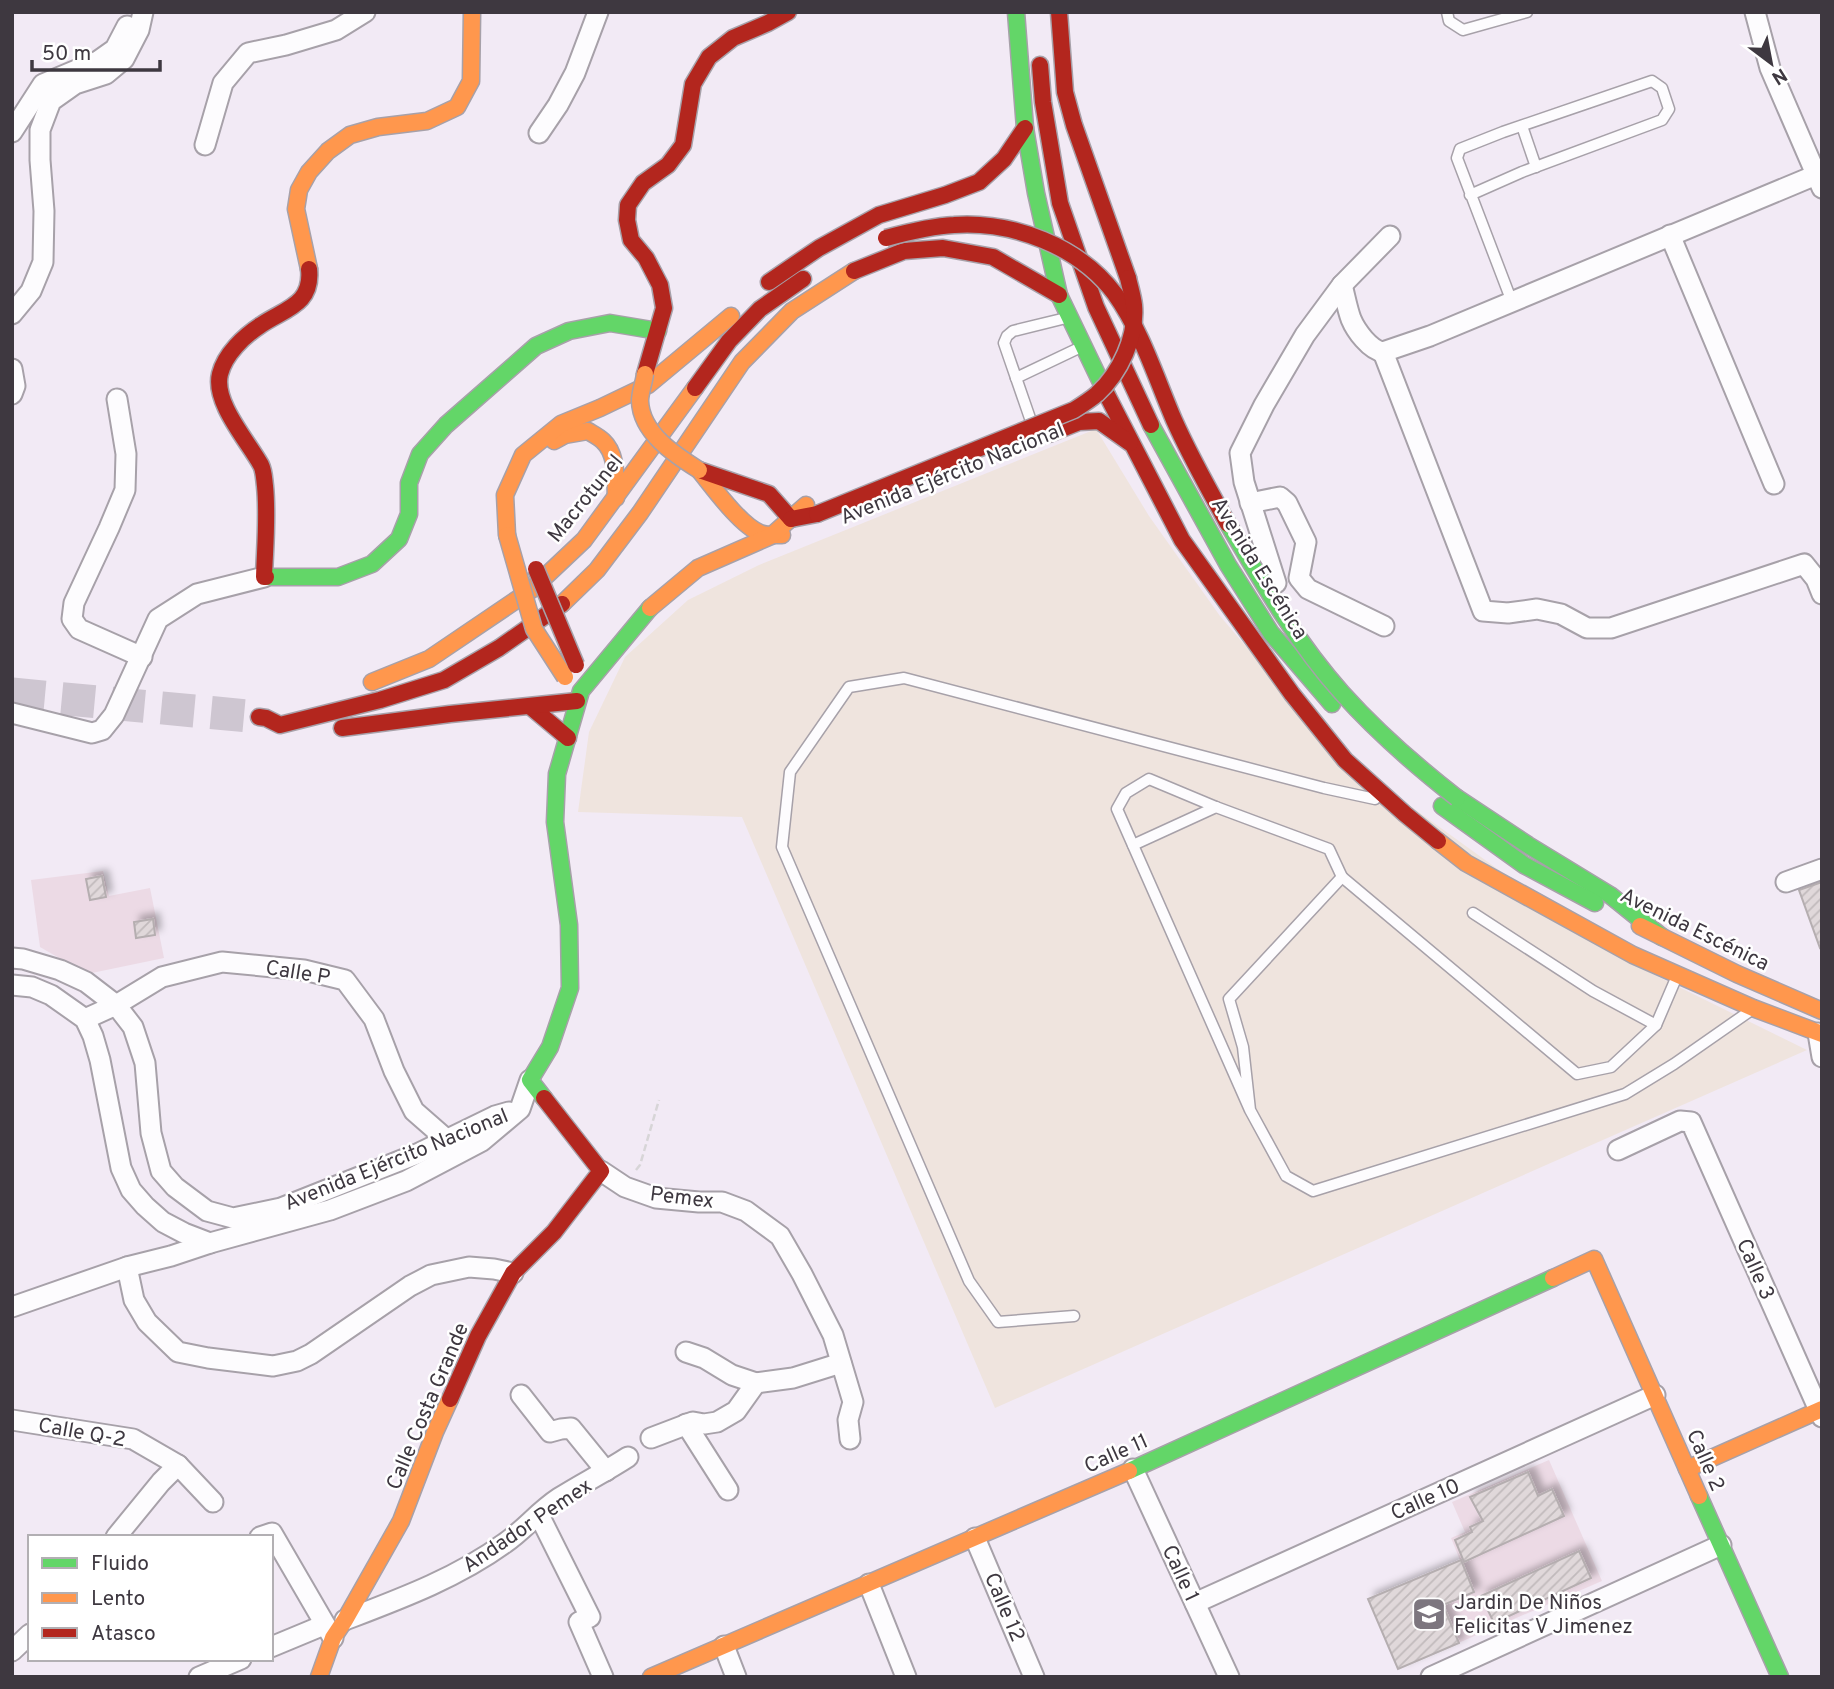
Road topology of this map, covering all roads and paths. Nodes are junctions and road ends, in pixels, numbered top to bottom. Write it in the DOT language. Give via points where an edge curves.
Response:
graph roads {
  1 [pos="130,12"];
  2 [pos="143,12"];
  3 [pos="365,12"];
  4 [pos="472,12"];
  5 [pos="598,12"];
  6 [pos="788,12"];
  7 [pos="1016,12"];
  8 [pos="1059,12"];
  9 [pos="1447,12"];
  10 [pos="1527,12"];
  11 [pos="1755,12"];
  12 [pos="1039,51"];
  13 [pos="1522,126"];
  14 [pos="1025,128"];
  15 [pos="12,132"];
  16 [pos="539,133"];
  17 [pos="205,145"];
  18 [pos="1536,167"];
  19 [pos="1819,181"];
  20 [pos="1470,195"];
  21 [pos="1670,235"];
  22 [pos="1390,236"];
  23 [pos="881,240"];
  24 [pos="811,274"];
  25 [pos="767,284"];
  26 [pos="1342,285"];
  27 [pos="1059,295"];
  28 [pos="1512,302"];
  29 [pos="760,309"];
  30 [pos="12,314"];
  31 [pos="1070,318"];
  32 [pos="658,331"];
  33 [pos="705,339"];
  34 [pos="729,341"];
  35 [pos="1084,345"];
  36 [pos="1383,352"];
  37 [pos="1094,366"];
  38 [pos="12,369"];
  39 [pos="1016,378"];
  40 [pos="12,394"];
  41 [pos="117,399"];
  42 [pos="1031,420"];
  43 [pos="1038,439"];
  44 [pos="1130,443"];
  45 [pos="699,470"];
  46 [pos="1774,484"];
  47 [pos="616,498"];
  48 [pos="1251,503"];
  49 [pos="791,519"];
  50 [pos="771,536"];
  51 [pos="520,539"];
  52 [pos="264,576"];
  53 [pos="1820,583"];
  54 [pos="1384,626"];
  55 [pos="142,657"];
  56 [pos="571,672"];
  57 [pos="1316,687"];
  58 [pos="353,689"];
  59 [pos="582,691"];
  60 [pos="306,702"];
  61 [pos="531,707"];
  62 [pos="12,713"];
  63 [pos="268,720"];
  64 [pos="568,738"];
  65 [pos="1393,803"];
  66 [pos="1216,807"];
  67 [pos="1133,845"];
  68 [pos="1822,869"];
  69 [pos="1342,877"];
  70 [pos="1786,883"];
  71 [pos="1473,913"];
  72 [pos="1661,937"];
  73 [pos="12,958"];
  74 [pos="1677,976"];
  75 [pos="12,985"];
  76 [pos="116,1005"];
  77 [pos="1753,1009"];
  78 [pos="1822,1011"];
  79 [pos="85,1020"];
  80 [pos="1656,1025"];
  81 [pos="1820,1034"];
  82 [pos="1822,1057"];
  83 [pos="530,1080"];
  84 [pos="659,1100"];
  85 [pos="520,1109"];
  86 [pos="1250,1110"];
  87 [pos="446,1139"];
  88 [pos="1618,1150"];
  89 [pos="436,1166"];
  90 [pos="601,1171"];
  91 [pos="625,1187"];
  92 [pos="210,1243"];
  93 [pos="1594,1259"];
  94 [pos="127,1267"];
  95 [pos="513,1273"];
  96 [pos="12,1307"];
  97 [pos="1074,1317"];
  98 [pos="686,1352"];
  99 [pos="841,1363"];
  100 [pos="756,1383"];
  101 [pos="521,1395"];
  102 [pos="1655,1395"];
  103 [pos="1821,1412"];
  104 [pos="12,1420"];
  105 [pos="686,1424"];
  106 [pos="652,1438"];
  107 [pos="850,1439"];
  108 [pos="628,1457"];
  109 [pos="178,1465"];
  110 [pos="1133,1469"];
  111 [pos="1687,1469"];
  112 [pos="606,1471"];
  113 [pos="728,1490"];
  114 [pos="213,1502"];
  115 [pos="539,1515"];
  116 [pos="118,1535"];
  117 [pos="975,1538"];
  118 [pos="1721,1545"];
  119 [pos="273,1546"];
  120 [pos="869,1584"];
  121 [pos="1195,1603"];
  122 [pos="345,1620"];
  123 [pos="328,1631"];
  124 [pos="28,1636"];
  125 [pos="273,1646"];
  126 [pos="724,1646"];
  127 [pos="12,1651"];
  128 [pos="236,1661"];
  129 [pos="199,1677"];
  130 [pos="319,1677"];
  131 [pos="603,1677"];
  132 [pos="651,1677"];
  133 [pos="736,1677"];
  134 [pos="906,1677"];
  135 [pos="1034,1677"];
  136 [pos="1229,1677"];
  137 [pos="1431,1677"];
  138 [pos="1780,1677"];
  1 -- 15 [label="street" via="115,49 43,84"];
  2 -- 30 [label="street" via="124,59 106,74 75,84 51,101 40,130 43,261 31,291"];
  3 -- 17 [label="street" via="335,30 248,53 223,83"];
  4 -- 52 [label="main road" via="471,81 457,107 427,121 350,135 309,172 296,209 310,273 307,291 297,305 259,326 228,354 220,374 219,392 263,468 267,508"];
  5 -- 16 [label="street" via="575,74"];
  6 -- 32 [label="main road" via="733,38 709,57 693,84 683,145 668,165 643,183 628,205 631,240 660,285 664,309"];
  7 -- 14 [label="main road"];
  8 -- 49 [label="main road, bridge" via="1065,92 1134,308 1129,344 1121,361 1095,396 1074,410 817,514"];
  9 -- 10 [label="lane" via="1449,21 1463,30"];
  11 -- 19 [label="street" via="1770,68"];
  12 -- 57 [label="main road, Avenida Escénica" via="1060,204 1096,307 1153,429 1228,565 1271,633"];
  13 -- 18 [label="lane"];
  13 -- 18 [label="lane" via="1652,81 1662,88 1669,109 1662,120"];
  13 -- 20 [label="lane" via="1460,149 1457,159"];
  14 -- 25 [label="main road" via="1004,159 979,183 879,215"];
  14 -- 27 [label="main road"];
  18 -- 20 [label="lane"];
  19 -- 21 [label="street"];
  20 -- 28 [label="lane"];
  21 -- 28 [label="street"];
  21 -- 46 [label="street"];
  22 -- 26 [label="street"];
  23 -- 72 [label="main road, bridge" via="940,226 998,227 1052,245 1091,269 1126,309 1204,480 1247,556 1324,672 1351,704 1457,798 1610,895"];
  24 -- 29 [label="main road, Macrotunel"];
  25 -- 29 [label="main road"];
  25 -- 33 [label="main road"];
  26 -- 36 [label="street" via="1352,322 1367,342"];
  26 -- 48 [label="street" via="1294,352 1240,453"];
  27 -- 31 [label="main road"];
  27 -- 63 [label="main road" via="993,257 943,248 904,251 855,270 792,311 742,362 640,513 597,570 567,600 444,680 380,700"];
  28 -- 36 [label="street"];
  29 -- 34 [label="main road, Macrotunel"];
  31 -- 35 [label="main road"];
  31 -- 39 [label="lane" via="1007,335 1004,343"];
  32 -- 45 [label="main road, bridge" via="640,405 660,443"];
  32 -- 52 [label="main road" via="610,323 569,331 536,346 446,425 420,454 409,483 409,514 399,539 372,564 338,576"];
  33 -- 34 [label="main road"];
  33 -- 51 [label="main road" via="648,385 561,424 523,455 505,495"];
  34 -- 47 [label="main road, Macrotunel"];
  35 -- 37 [label="main road"];
  35 -- 39 [label="lane"];
  36 -- 53 [label="street" via="1483,611 1537,610 1561,614 1587,628 1611,628 1796,565 1804,564"];
  37 -- 42 [label="main road, Avenida Ejército Nacional" via="1079,395"];
  37 -- 44 [label="main road"];
  38 -- 40 [label="street"];
  39 -- 42 [label="lane"];
  41 -- 55 [label="street" via="126,454 125,490 74,603 72,619 79,629"];
  42 -- 43 [label="lane"];
  42 -- 49 [label="main road, Avenida Ejército Nacional" via="808,503"];
  43 -- 44 [label="main road, Avenida Ejército Nacional" via="1079,422 1099,421"];
  43 -- 50 [label="main road, Avenida Ejército Nacional" via="799,534"];
  44 -- 65 [label="main road" via="1182,540 1292,694 1345,760"];
  45 -- 49 [label="main road" via="769,494"];
  45 -- 50 [label="main road" via="746,524"];
  47 -- 51 [label="main road" via="615,464 604,441 588,431 565,435 537,451 521,485"];
  47 -- 58 [label="main road, Macrotunel" via="584,541 531,590 429,659"];
  48 -- 54 [label="street" via="1280,497 1287,503 1306,542 1299,578 1308,589"];
  48 -- 57 [label="street" via="1289,618 1315,664"];
  49 -- 50 [label="main road, Avenida Ejército Nacional"];
  50 -- 59 [label="main road, Avenida Ejército Nacional" via="698,568 647,611"];
  51 -- 56 [label="main road, bridge"];
  51 -- 56 [label="main road, bridge" via="534,629"];
  52 -- 55 [label="street" via="187,600 159,619"];
  55 -- 62 [label="street" via="102,730 92,733"];
  56 -- 59 [label="main road"];
  57 -- 72 [label="main road, Avenida Escénica" via="1437,803 1524,865"];
  59 -- 61 [label="main road"];
  59 -- 64 [label="main road, Avenida Ejército Nacional"];
  60 -- 63 [label="main road" via="282,709"];
  61 -- 63 [label="main road" via="338,729"];
  61 -- 64 [label="main road"];
  64 -- 83 [label="main road, Avenida Ejército Nacional" via="557,774 555,822 569,925 570,988 550,1047"];
  65 -- 74 [label="main road" via="1466,863"];
  65 -- 97 [label="lane" via="904,678 849,687 790,772 782,847 969,1281 998,1322"];
  66 -- 67 [label="lane"];
  66 -- 67 [label="lane" via="1149,779 1126,793 1117,809"];
  66 -- 69 [label="lane" via="1329,849"];
  67 -- 86 [label="lane"];
  68 -- 70 [label="street"];
  69 -- 80 [label="lane" via="1577,1074 1611,1067"];
  69 -- 86 [label="lane" via="1229,999 1243,1047"];
  71 -- 80 [label="lane" via="1593,991"];
  72 -- 78 [label="main road, Avenida Escénica"];
  73 -- 76 [label="street, Avenida Ejército Nacional" via="69,974"];
  74 -- 77 [label="main road"];
  74 -- 80 [label="lane"];
  75 -- 79 [label="street" via="51,995"];
  76 -- 79 [label="street, Calle P"];
  76 -- 87 [label="street, Calle P" via="162,977 222,962 304,970 345,980 374,1019 414,1111"];
  76 -- 87 [label="street, Avenida Ejército Nacional" via="133,1027 145,1063 151,1133 161,1171 207,1211 233,1218 281,1208"];
  77 -- 81 [label="main road"];
  77 -- 86 [label="lane" via="1625,1094 1313,1191 1286,1176"];
  79 -- 92 [label="street" via="100,1060 121,1168 131,1189 163,1222"];
  81 -- 82 [label="street"];
  83 -- 85 [label="street, Avenida Ejército Nacional"];
  83 -- 90 [label="main road, Pemex"];
  84 -- 91 [label="path" via="640,1165"];
  85 -- 87 [label="street, Avenida Ejército Nacional"];
  85 -- 89 [label="street, Avenida Ejército Nacional" via="482,1141"];
  87 -- 89 [label="street"];
  88 -- 103 [label="street, Calle 3" via="1680,1121 1691,1122"];
  89 -- 92 [label="street, Avenida Ejército Nacional" via="330,1209"];
  90 -- 91 [label="street, Pemex"];
  90 -- 95 [label="main road, Calle Costa Grande" via="554,1232"];
  91 -- 99 [label="street, Pemex" via="656,1198 722,1202 766,1224 780,1236 802,1274 833,1335"];
  92 -- 94 [label="street"];
  93 -- 102 [label="main road, Calle 2"];
  93 -- 110 [label="main road, Calle 11"];
  94 -- 95 [label="street" via="134,1300 147,1322 178,1352 273,1366 311,1354 431,1275 469,1267"];
  94 -- 96 [label="street"];
  95 -- 122 [label="main road, Calle Costa Grande" via="467,1360 401,1521"];
  98 -- 100 [label="street"];
  99 -- 100 [label="street" via="793,1378"];
  99 -- 107 [label="street, Pemex" via="853,1402 848,1420"];
  100 -- 105 [label="street" via="736,1411 718,1422"];
  101 -- 112 [label="street" via="550,1432 571,1428"];
  102 -- 111 [label="main road, Calle 2"];
  102 -- 121 [label="street, Calle 10"];
  103 -- 111 [label="main road"];
  104 -- 109 [label="street, Calle Q-2" via="133,1439"];
  105 -- 106 [label="street"];
  105 -- 113 [label="street"];
  108 -- 112 [label="street, Andador Pemex"];
  109 -- 114 [label="street, Calle Q-2"];
  109 -- 116 [label="street"];
  110 -- 117 [label="main road, Calle 11"];
  110 -- 121 [label="street, Calle 1"];
  111 -- 118 [label="main road, Calle 2"];
  112 -- 115 [label="street, Andador Pemex"];
  115 -- 122 [label="street, Andador Pemex" via="505,1544 462,1570"];
  115 -- 131 [label="street" via="590,1617 579,1622"];
  117 -- 120 [label="main road, Calle 11"];
  117 -- 135 [label="street, Calle 12"];
  118 -- 137 [label="street"];
  118 -- 138 [label="main road, Calle 2"];
  119 -- 123 [label="street"];
  120 -- 126 [label="main road, Calle 11"];
  120 -- 134 [label="street"];
  121 -- 136 [label="street, Calle 1"];
  122 -- 123 [label="main road, Calle Costa Grande"];
  123 -- 125 [label="street"];
  123 -- 130 [label="main road, Calle Costa Grande"];
  124 -- 127 [label="street"];
  126 -- 132 [label="main road, Calle 11"];
  126 -- 133 [label="street"];
  128 -- 129 [label="street"];
}
